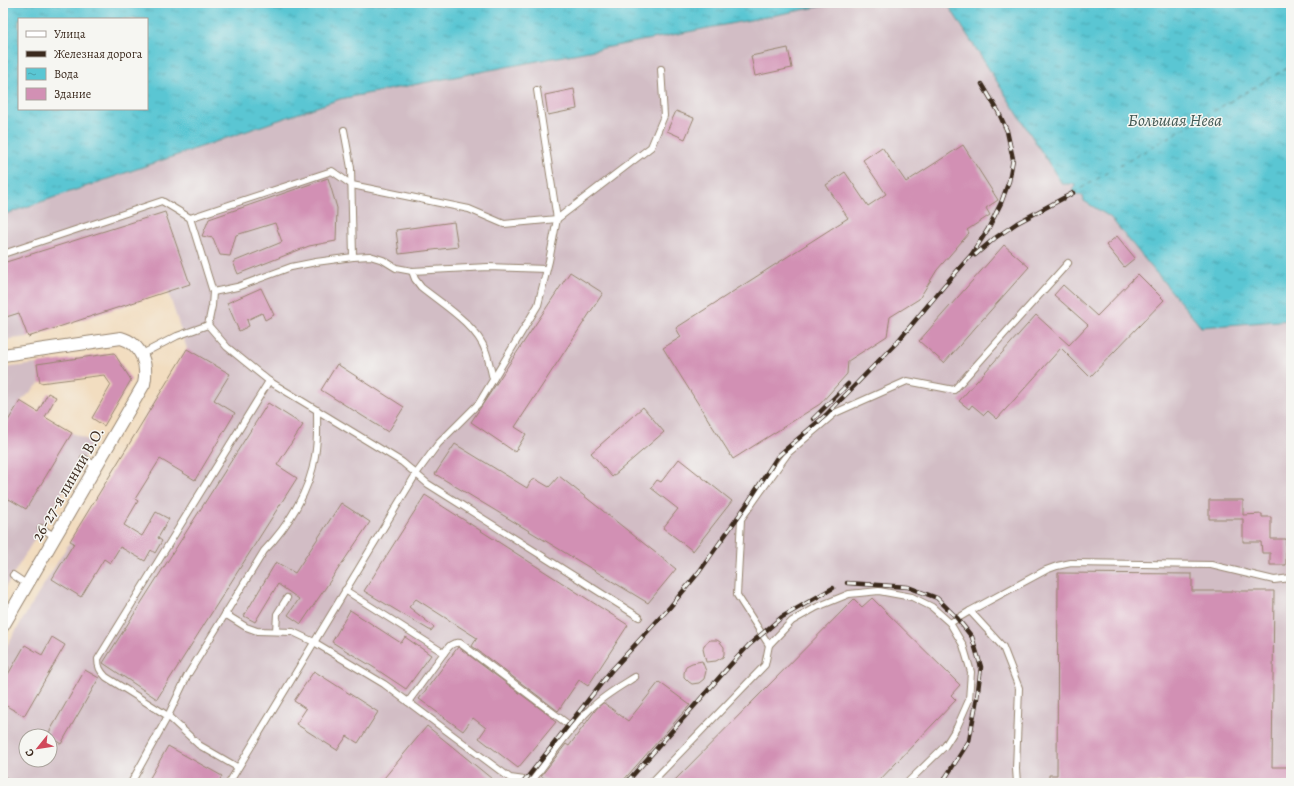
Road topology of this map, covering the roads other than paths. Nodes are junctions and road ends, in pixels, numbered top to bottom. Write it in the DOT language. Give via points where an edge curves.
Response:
graph roads {
  1 [pos="661,69"];
  2 [pos="537,90"];
  3 [pos="344,130"];
  4 [pos="352,185"];
  5 [pos="190,218"];
  6 [pos="557,218"];
  7 [pos="3,254"];
  8 [pos="353,257"];
  9 [pos="1068,263"];
  10 [pos="546,269"];
  11 [pos="412,271"];
  12 [pos="213,292"];
  13 [pos="208,325"];
  14 [pos="142,354"];
  15 [pos="3,355"];
  16 [pos="493,379"];
  17 [pos="269,381"];
  18 [pos="317,410"];
  19 [pos="84,458"];
  20 [pos="97,467"];
  21 [pos="416,474"];
  22 [pos="41,528"];
  23 [pos="56,537"];
  24 [pos="13,575"];
  25 [pos="1291,578"];
  26 [pos="28,585"];
  27 [pos="345,590"];
  28 [pos="287,598"];
  29 [pos="970,611"];
  30 [pos="226,614"];
  31 [pos="639,617"];
  32 [pos="950,623"];
  33 [pos="3,626"];
  34 [pos="276,632"];
  35 [pos="314,642"];
  36 [pos="769,645"];
  37 [pos="444,653"];
  38 [pos="635,677"];
  39 [pos="408,702"];
  40 [pos="168,716"];
  41 [pos="573,728"];
  42 [pos="238,767"];
  43 [pos="3,780"];
  44 [pos="533,782"];
  45 [pos="8,783"];
  46 [pos="131,783"];
  47 [pos="229,783"];
  48 [pos="651,783"];
  49 [pos="907,783"];
  50 [pos="1017,783"];
  1 -- 6 [label="lane" via="664,116 652,147"];
  2 -- 6 [label="lane"];
  3 -- 4 [label="lane"];
  4 -- 5 [label="lane" via="332,171"];
  4 -- 6 [label="lane" via="469,209 504,224"];
  4 -- 8 [label="lane"];
  5 -- 7 [label="lane" via="162,201"];
  5 -- 12 [label="lane"];
  6 -- 10 [label="lane"];
  8 -- 11 [label="lane" via="370,256 396,268"];
  8 -- 12 [label="lane" via="291,267 237,288"];
  9 -- 36 [label="lane" via="954,390 907,381 835,413 788,453 741,519 737,595"];
  10 -- 11 [label="lane"];
  10 -- 16 [label="lane" via="538,305"];
  11 -- 16 [label="lane" via="421,287 469,326 480,340 486,351"];
  12 -- 13 [label="lane"];
  13 -- 14 [label="lane" via="177,336"];
  13 -- 17 [label="lane" via="227,347"];
  14 -- 15 [label="street" via="135,345 121,338"];
  14 -- 20 [label="street, 26-27-я линии В.О." via="146,374 144,384"];
  16 -- 21 [label="lane" via="478,403 438,444"];
  17 -- 18 [label="lane"];
  17 -- 40 [label="lane" via="98,659 100,672 106,677"];
  18 -- 21 [label="lane" via="402,462"];
  18 -- 30 [label="lane" via="316,454 304,493"];
  19 -- 20 [label="lane"];
  20 -- 23 [label="street, 26-27-я линии В.О."];
  21 -- 27 [label="lane"];
  21 -- 31 [label="lane"];
  22 -- 23 [label="lane"];
  23 -- 26 [label="street, 26-27-я линии В.О."];
  24 -- 26 [label="lane"];
  25 -- 29 [label="lane" via="1274,580 1212,565 1071,563 1046,570"];
  26 -- 33 [label="street, 26-27-я линии В.О."];
  27 -- 35 [label="lane"];
  27 -- 37 [label="lane"];
  28 -- 34 [label="lane" via="277,614"];
  29 -- 32 [label="lane"];
  29 -- 50 [label="lane" via="1003,647 1019,688"];
  30 -- 34 [label="lane" via="251,629"];
  30 -- 40 [label="lane" via="187,676"];
  32 -- 36 [label="lane" via="932,607 912,596 879,591 849,594 816,607 792,621"];
  32 -- 49 [label="lane" via="963,646 971,672 969,700 945,746"];
  34 -- 35 [label="lane" via="292,632"];
  35 -- 39 [label="lane" via="384,684"];
  35 -- 42 [label="lane"];
  36 -- 48 [label="lane" via="765,665"];
  37 -- 39 [label="lane"];
  37 -- 41 [label="lane" via="450,645 460,643"];
  38 -- 41 [label="lane" via="608,694"];
  39 -- 44 [label="lane" via="510,778"];
  40 -- 42 [label="lane" via="199,745"];
  40 -- 46 [label="lane"];
  41 -- 44 [label="lane"];
  42 -- 47 [label="lane"];
  43 -- 45 [label="lane"];
}
